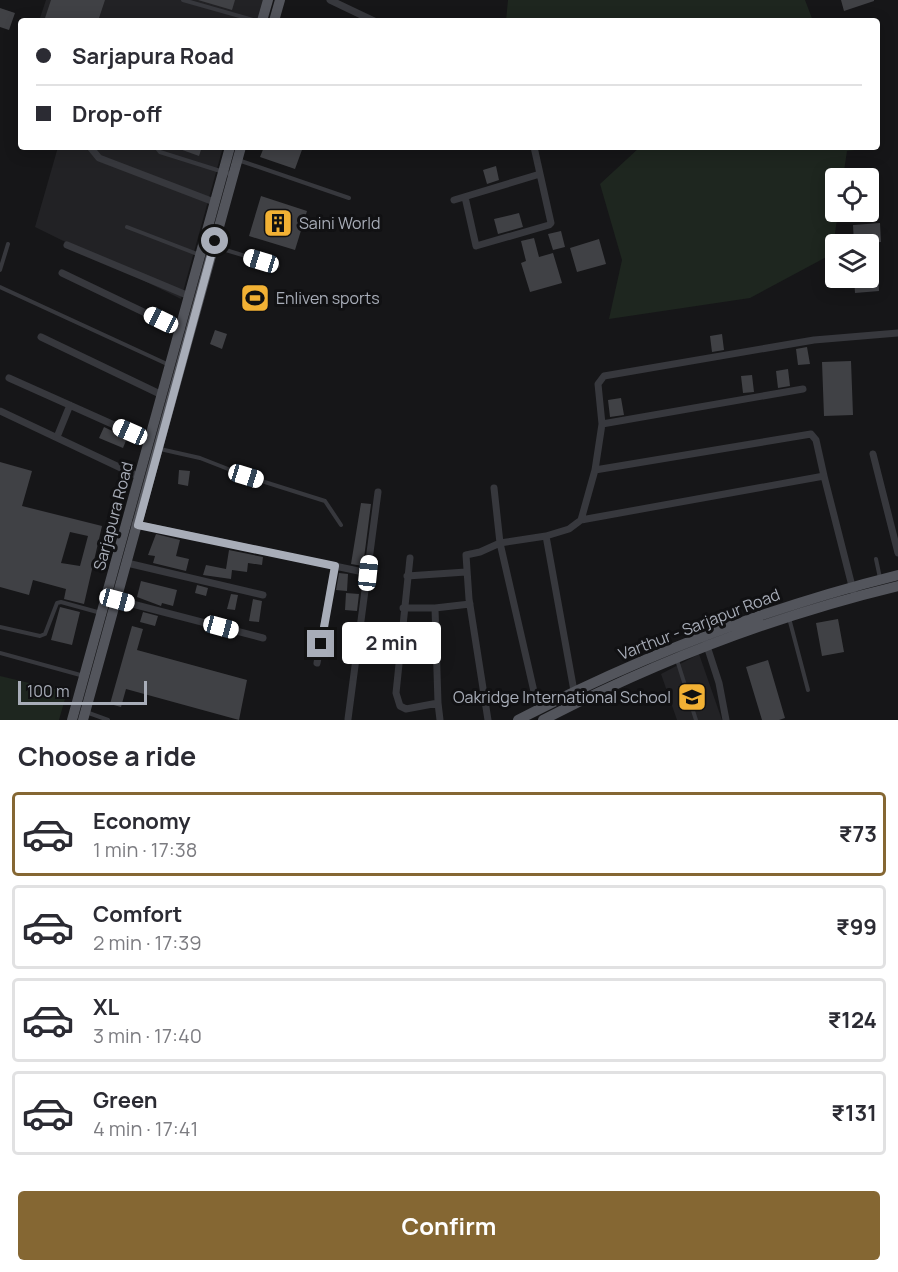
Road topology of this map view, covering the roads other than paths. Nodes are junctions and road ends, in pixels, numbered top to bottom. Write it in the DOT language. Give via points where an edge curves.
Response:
graph roads {
  1 [pos="183,0"];
  2 [pos="268,0"];
  3 [pos="280,0"];
  4 [pos="330,0"];
  5 [pos="246,18"];
  6 [pos="263,18"];
  7 [pos="275,18"];
  8 [pos="368,18"];
  9 [pos="92,150"];
  10 [pos="158,150"];
  11 [pos="230,150"];
  12 [pos="239,150"];
  13 [pos="535,150"];
  14 [pos="237,160"];
  15 [pos="228,173"];
  16 [pos="540,174"];
  17 [pos="465,197"];
  18 [pos="349,198"];
  19 [pos="454,200"];
  20 [pos="214,202"];
  21 [pos="127,227"];
  22 [pos="8,244"];
  23 [pos="67,245"];
  24 [pos="214,246"];
  25 [pos="200,255"];
  26 [pos="278,266"];
  27 [pos="0,270"];
  28 [pos="62,273"];
  29 [pos="0,287"];
  30 [pos="189,296"];
  31 [pos="181,330"];
  32 [pos="898,333"];
  33 [pos="41,337"];
  34 [pos="171,365"];
  35 [pos="9,378"];
  36 [pos="803,389"];
  37 [pos="162,395"];
  38 [pos="70,405"];
  39 [pos="0,411"];
  40 [pos="602,424"];
  41 [pos="57,437"];
  42 [pos="150,441"];
  43 [pos="159,448"];
  44 [pos="873,454"];
  45 [pos="596,470"];
  46 [pos="824,476"];
  47 [pos="140,477"];
  48 [pos="494,488"];
  49 [pos="378,492"];
  50 [pos="581,520"];
  51 [pos="133,523"];
  52 [pos="341,525"];
  53 [pos="546,536"];
  54 [pos="500,543"];
  55 [pos="898,554"];
  56 [pos="410,558"];
  57 [pos="876,559"];
  58 [pos="127,563"];
  59 [pos="335,566"];
  60 [pos="466,572"];
  61 [pos="368,573"];
  62 [pos="898,575"];
  63 [pos="407,576"];
  64 [pos="881,580"];
  65 [pos="898,586"];
  66 [pos="853,592"];
  67 [pos="263,595"];
  68 [pos="117,600"];
  69 [pos="470,604"];
  70 [pos="403,608"];
  71 [pos="435,608"];
  72 [pos="787,610"];
  73 [pos="102,613"];
  74 [pos="0,627"];
  75 [pos="263,638"];
  76 [pos="705,640"];
  77 [pos="0,653"];
  78 [pos="674,653"];
  79 [pos="317,663"];
  80 [pos="84,676"];
  81 [pos="808,690"];
  82 [pos="574,691"];
  83 [pos="438,703"];
  84 [pos="538,710"];
  85 [pos="84,716"];
  86 [pos="348,719"];
  87 [pos="72,720"];
  88 [pos="108,720"];
  89 [pos="440,720"];
  90 [pos="488,720"];
  91 [pos="518,720"];
  92 [pos="543,720"];
  93 [pos="696,720"];
  94 [pos="726,720"];
  1 -- 5 [label="lane"];
  2 -- 6 [label="main road"];
  3 -- 7 [label="main road"];
  4 -- 8 [label="street"];
  9 -- 20 [label="street" via="99,158"];
  10 -- 15 [label="lane"];
  11 -- 15 [label="main road, Sarjapura Road"];
  12 -- 14 [label="main road, Sarjapura Road"];
  13 -- 16 [label="street"];
  14 -- 15 [label="main road, Sarjapura Road"];
  14 -- 18 [label="lane"];
  15 -- 20 [label="main road, Sarjapura Road"];
  15 -- 24 [label="main road, Sarjapura Road"];
  16 -- 17 [label="street"];
  16 -- 17 [label="street" via="549,225 476,246"];
  17 -- 19 [label="street"];
  20 -- 25 [label="main road, Sarjapura Road"];
  21 -- 25 [label="lane"];
  22 -- 27 [label="lane"];
  23 -- 30 [label="street"];
  24 -- 26 [label="lane"];
  24 -- 43 [label="main road, Sarjapura Road"];
  25 -- 30 [label="main road, Sarjapura Road"];
  28 -- 31 [label="street"];
  29 -- 34 [label="lane"];
  30 -- 31 [label="main road, Sarjapura Road"];
  31 -- 34 [label="main road, Sarjapura Road"];
  32 -- 40 [label="street" via="814,340 604,376 598,384"];
  33 -- 37 [label="street"];
  34 -- 37 [label="main road, Sarjapura Road"];
  35 -- 38 [label="street"];
  36 -- 40 [label="street"];
  37 -- 42 [label="main road, Sarjapura Road"];
  38 -- 41 [label="street"];
  38 -- 42 [label="street"];
  39 -- 41 [label="street"];
  40 -- 45 [label="street"];
  41 -- 47 [label="street"];
  42 -- 47 [label="main road, Sarjapura Road"];
  43 -- 51 [label="main road, Sarjapura Road"];
  43 -- 52 [label="lane" via="325,501"];
  44 -- 55 [label="street"];
  45 -- 46 [label="street" via="811,434 815,436"];
  45 -- 50 [label="street"];
  46 -- 50 [label="street"];
  46 -- 66 [label="street"];
  47 -- 51 [label="main road, Sarjapura Road"];
  48 -- 54 [label="street"];
  49 -- 61 [label="street"];
  50 -- 53 [label="street" via="569,529"];
  51 -- 58 [label="main road, Sarjapura Road"];
  51 -- 59 [label="street"];
  51 -- 73 [label="main road, Sarjapura Road"];
  53 -- 54 [label="street"];
  53 -- 82 [label="street"];
  54 -- 60 [label="street" via="466,555"];
  54 -- 84 [label="street"];
  56 -- 63 [label="street"];
  57 -- 64 [label="lane"];
  58 -- 67 [label="street"];
  58 -- 68 [label="main road, Sarjapura Road"];
  59 -- 61 [label="street"];
  59 -- 79 [label="street"];
  60 -- 63 [label="street"];
  60 -- 69 [label="street"];
  61 -- 86 [label="street"];
  62 -- 64 [label="main road, Varthur - Sarjapur Road"];
  63 -- 70 [label="street"];
  64 -- 66 [label="main road, Varthur - Sarjapur Road"];
  65 -- 66 [label="main road, Varthur - Sarjapur Road"];
  66 -- 72 [label="main road, Varthur - Sarjapur Road"];
  68 -- 75 [label="street"];
  68 -- 85 [label="main road, Sarjapura Road"];
  69 -- 71 [label="street"];
  69 -- 90 [label="street"];
  70 -- 71 [label="street"];
  70 -- 83 [label="street" via="398,703 406,710"];
  71 -- 83 [label="street"];
  72 -- 76 [label="main road, Varthur - Sarjapur Road"];
  72 -- 81 [label="lane"];
  73 -- 74 [label="lane" via="61,602 57,603 45,634"];
  73 -- 80 [label="main road, Sarjapura Road"];
  76 -- 78 [label="main road, Varthur - Sarjapur Road"];
  76 -- 94 [label="street"];
  77 -- 80 [label="lane"];
  78 -- 82 [label="main road, Varthur - Sarjapur Road"];
  78 -- 92 [label="main road, Varthur - Sarjapur Road"];
  78 -- 93 [label="lane"];
  80 -- 87 [label="main road, Sarjapura Road"];
  82 -- 84 [label="main road, Varthur - Sarjapur Road"];
  83 -- 89 [label="street"];
  84 -- 91 [label="main road, Varthur - Sarjapur Road"];
  85 -- 88 [label="lane"];
}
